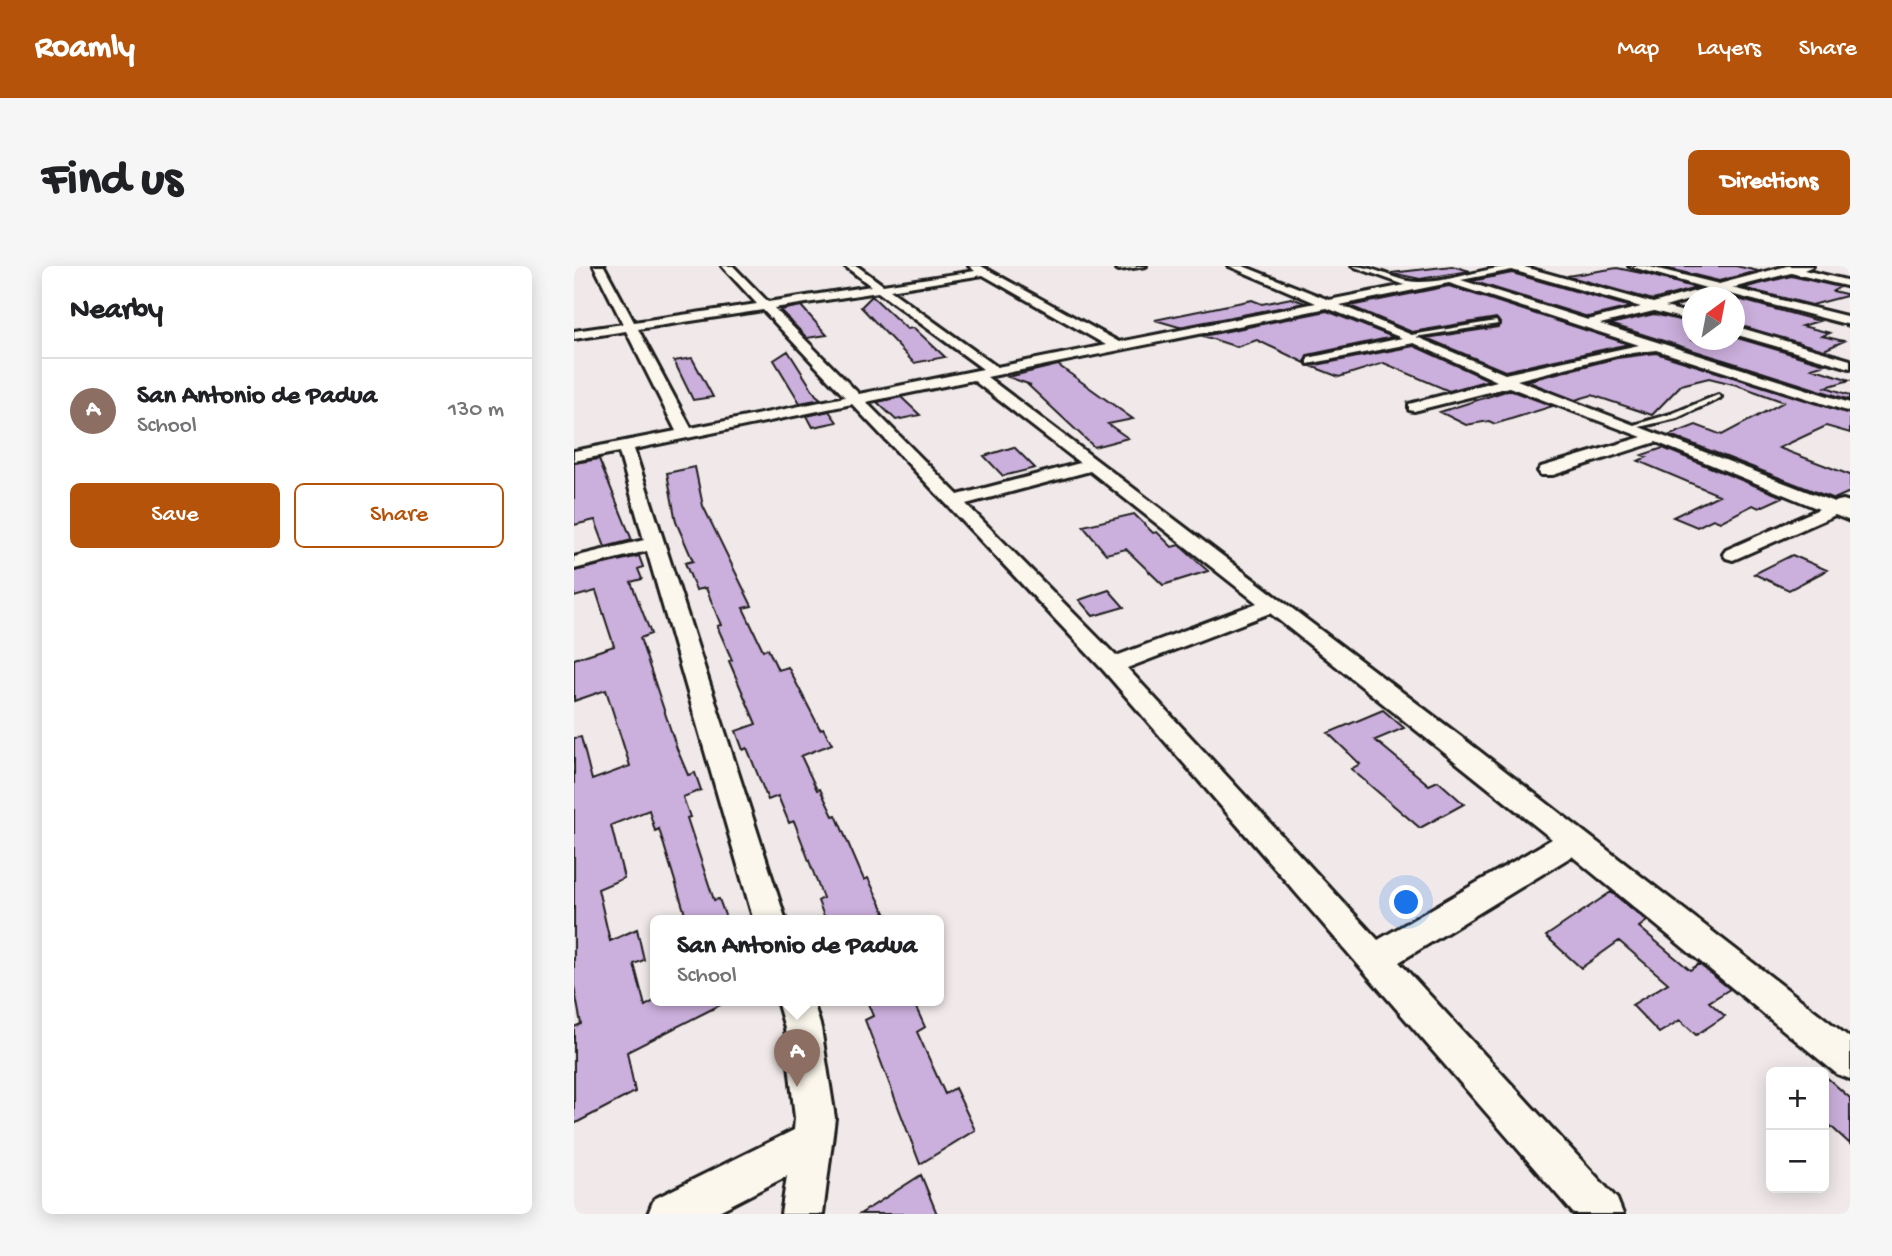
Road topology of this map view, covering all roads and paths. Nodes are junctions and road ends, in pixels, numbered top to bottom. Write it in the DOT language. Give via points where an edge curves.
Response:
graph roads {
  1 [pos="599,266"];
  2 [pos="727,266"];
  3 [pos="849,266"];
  4 [pos="974,266"];
  5 [pos="1144,266"];
  6 [pos="1234,266"];
  7 [pos="1357,266"];
  8 [pos="1467,266"];
  9 [pos="1514,266"];
  10 [pos="1634,266"];
  11 [pos="1772,266"];
  12 [pos="1808,266"];
  13 [pos="1119,269"];
  14 [pos="1791,270"];
  15 [pos="986,272"];
  16 [pos="1487,272"];
  17 [pos="1448,280"];
  18 [pos="1850,284"];
  19 [pos="1418,286"];
  20 [pos="1718,287"];
  21 [pos="1726,287"];
  22 [pos="881,289"];
  23 [pos="1745,294"];
  24 [pos="1682,297"];
  25 [pos="1328,304"];
  26 [pos="765,306"];
  27 [pos="1655,307"];
  28 [pos="1682,315"];
  29 [pos="1850,321"];
  30 [pos="1496,323"];
  31 [pos="1591,323"];
  32 [pos="631,327"];
  33 [pos="1745,333"];
  34 [pos="574,335"];
  35 [pos="1412,338"];
  36 [pos="1117,346"];
  37 [pos="1850,346"];
  38 [pos="1662,347"];
  39 [pos="1814,353"];
  40 [pos="1312,361"];
  41 [pos="1850,364"];
  42 [pos="984,372"];
  43 [pos="1506,381"];
  44 [pos="1718,397"];
  45 [pos="857,398"];
  46 [pos="1414,407"];
  47 [pos="1850,408"];
  48 [pos="1631,427"];
  49 [pos="686,434"];
  50 [pos="1657,437"];
  51 [pos="625,446"];
  52 [pos="574,456"];
  53 [pos="1093,465"];
  54 [pos="1547,471"];
  55 [pos="956,501"];
  56 [pos="1845,508"];
  57 [pos="654,543"];
  58 [pos="1733,554"];
  59 [pos="574,563"];
  60 [pos="1270,605"];
  61 [pos="1112,666"];
  62 [pos="1574,840"];
  63 [pos="768,915"];
  64 [pos="1375,960"];
  65 [pos="796,1006"];
  66 [pos="1850,1061"];
  67 [pos="812,1142"];
  68 [pos="669,1214"];
  69 [pos="802,1214"];
  70 [pos="1602,1214"];
  1 -- 32 [label="street"];
  2 -- 26 [label="street"];
  3 -- 22 [label="street"];
  4 -- 15 [label="street"];
  5 -- 13 [label="lane"];
  6 -- 25 [label="street"];
  7 -- 19 [label="street"];
  8 -- 16 [label="street"];
  9 -- 16 [label="street"];
  9 -- 27 [label="street"];
  10 -- 20 [label="street"];
  11 -- 14 [label="street"];
  12 -- 14 [label="street"];
  14 -- 18 [label="street"];
  14 -- 21 [label="street"];
  15 -- 22 [label="street"];
  15 -- 36 [label="street"];
  16 -- 17 [label="street"];
  17 -- 19 [label="street"];
  17 -- 31 [label="street"];
  19 -- 25 [label="street"];
  22 -- 26 [label="street"];
  22 -- 42 [label="street"];
  23 -- 29 [label="street"];
  24 -- 27 [label="street"];
  25 -- 35 [label="street"];
  25 -- 36 [label="street"];
  26 -- 32 [label="street"];
  26 -- 45 [label="street"];
  27 -- 28 [label="street"];
  27 -- 31 [label="street"];
  30 -- 35 [label="lane"];
  31 -- 38 [label="street"];
  32 -- 34 [label="street"];
  32 -- 49 [label="street"];
  33 -- 39 [label="street"];
  35 -- 40 [label="street"];
  35 -- 43 [label="street"];
  36 -- 42 [label="street"];
  37 -- 39 [label="street"];
  38 -- 43 [label="street" via="1617,351"];
  38 -- 47 [label="street"];
  39 -- 41 [label="street"];
  42 -- 45 [label="street"];
  42 -- 53 [label="street"];
  43 -- 46 [label="street"];
  43 -- 48 [label="street"];
  44 -- 48 [label="lane" via="1674,416"];
  45 -- 49 [label="street"];
  45 -- 55 [label="street"];
  48 -- 50 [label="street"];
  49 -- 51 [label="street"];
  50 -- 54 [label="street"];
  50 -- 56 [label="street"];
  51 -- 52 [label="street"];
  51 -- 57 [label="street"];
  53 -- 55 [label="street"];
  53 -- 60 [label="street"];
  55 -- 61 [label="street"];
  56 -- 58 [label="street"];
  57 -- 59 [label="street"];
  57 -- 63 [label="street"];
  60 -- 61 [label="street"];
  60 -- 62 [label="street"];
  61 -- 64 [label="street"];
  62 -- 64 [label="street"];
  62 -- 66 [label="street"];
  64 -- 70 [label="street"];
  65 -- 67 [label="street" via="815,1118"];
  67 -- 68 [label="street"];
  67 -- 69 [label="street"];
}
